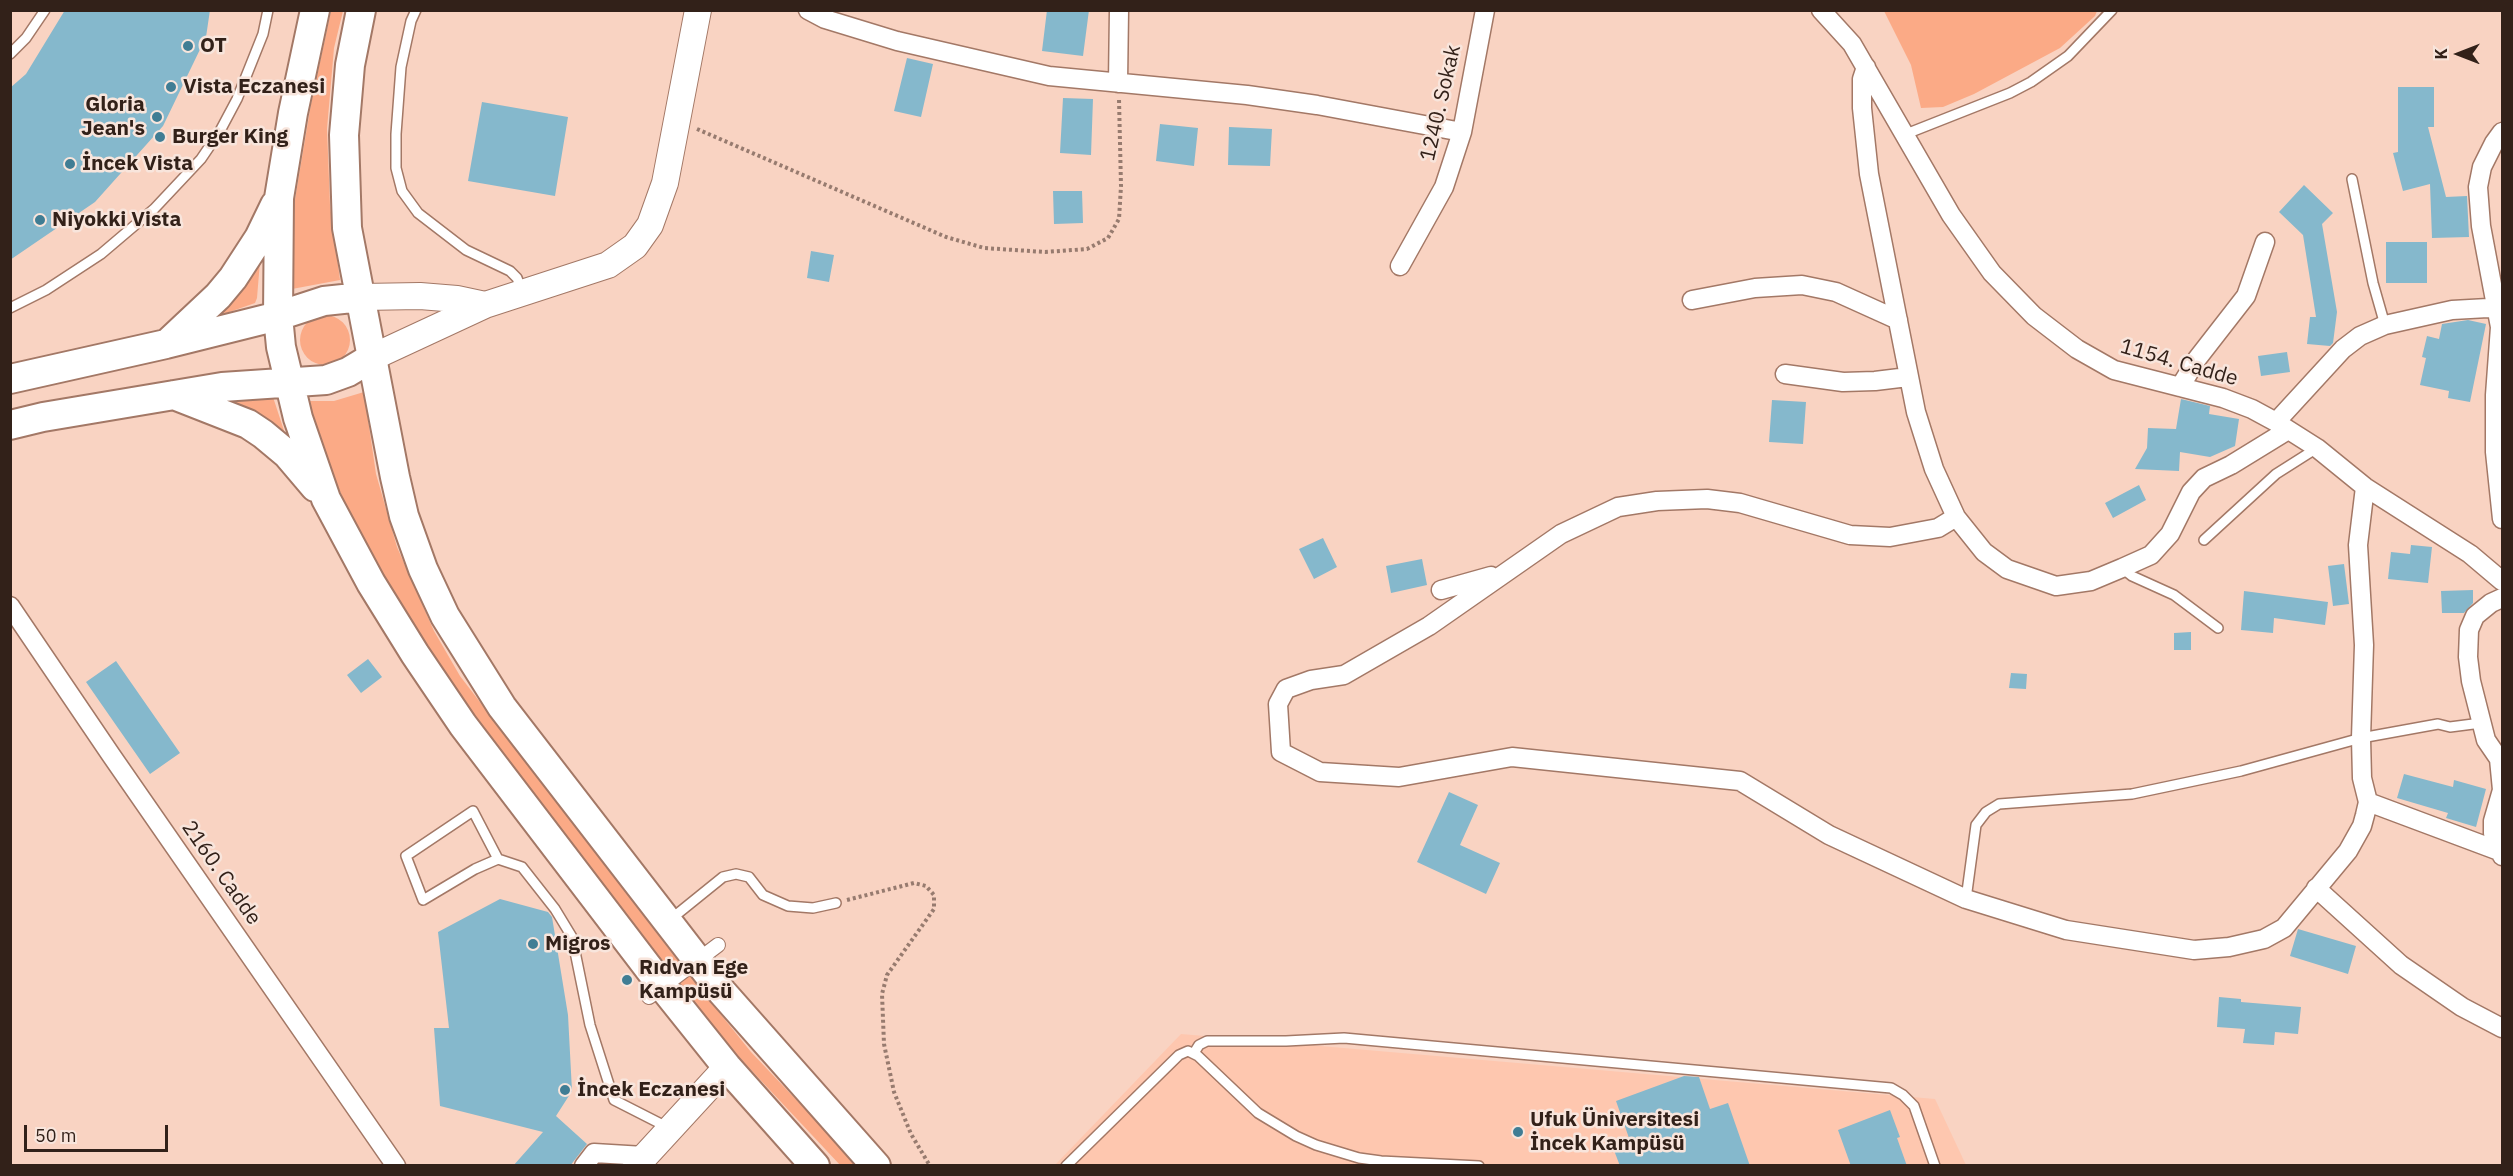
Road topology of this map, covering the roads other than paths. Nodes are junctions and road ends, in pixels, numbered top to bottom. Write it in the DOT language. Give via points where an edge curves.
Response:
graph roads {
  1 [pos="45,10"];
  2 [pos="268,10"];
  3 [pos="315,10"];
  4 [pos="362,10"];
  5 [pos="416,10"];
  6 [pos="698,10"];
  7 [pos="808,10"];
  8 [pos="1119,10"];
  9 [pos="1485,10"];
  10 [pos="1821,10"];
  11 [pos="2112,10"];
  12 [pos="10,54"];
  13 [pos="1866,67"];
  14 [pos="1118,83"];
  15 [pos="1462,132"];
  16 [pos="2502,132"];
  17 [pos="1906,134"];
  18 [pos="2352,179"];
  19 [pos="279,198"];
  20 [pos="2265,242"];
  21 [pos="1400,266"];
  22 [pos="522,293"];
  23 [pos="362,297"];
  24 [pos="1692,300"];
  25 [pos="485,305"];
  26 [pos="10,308"];
  27 [pos="2500,310"];
  28 [pos="278,316"];
  29 [pos="1898,320"];
  30 [pos="2385,325"];
  31 [pos="166,345"];
  32 [pos="373,357"];
  33 [pos="1785,374"];
  34 [pos="1908,377"];
  35 [pos="10,379"];
  36 [pos="288,381"];
  37 [pos="2180,387"];
  38 [pos="172,394"];
  39 [pos="10,425"];
  40 [pos="2282,426"];
  41 [pos="2317,448"];
  42 [pos="2366,488"];
  43 [pos="326,499"];
  44 [pos="1956,517"];
  45 [pos="2502,519"];
  46 [pos="2204,540"];
  47 [pos="2122,568"];
  48 [pos="1512,569"];
  49 [pos="2502,581"];
  50 [pos="1441,590"];
  51 [pos="2502,598"];
  52 [pos="10,606"];
  53 [pos="2218,628"];
  54 [pos="2490,734"];
  55 [pos="2361,738"];
  56 [pos="2502,790"];
  57 [pos="2368,802"];
  58 [pos="2501,853"];
  59 [pos="498,859"];
  60 [pos="2316,888"];
  61 [pos="1966,899"];
  62 [pos="836,903"];
  63 [pos="668,922"];
  64 [pos="708,952"];
  65 [pos="656,992"];
  66 [pos="2502,1028"];
  67 [pos="1194,1053"];
  68 [pos="727,1067"];
  69 [pos="669,1128"];
  70 [pos="640,1161"];
  71 [pos="396,1166"];
  72 [pos="584,1166"];
  73 [pos="815,1166"];
  74 [pos="876,1166"];
  75 [pos="1066,1166"];
  76 [pos="1479,1166"];
  77 [pos="1935,1166"];
  1 -- 12 [label="lane"];
  2 -- 26 [label="lane" via="263,34 237,99 201,159 154,209 100,254 46,290"];
  3 -- 19 [label="main road"];
  4 -- 23 [label="main road" via="350,64 344,169 347,228"];
  5 -- 22 [label="lane" via="401,67 396,168 402,191 418,213 466,250 510,271"];
  6 -- 22 [label="main road" via="659,204 647,230 635,246 608,265"];
  7 -- 14 [label="street" via="897,41 970,59 1049,76"];
  8 -- 14 [label="street"];
  9 -- 15 [label="street, 1240. Sokak"];
  10 -- 13 [label="street, 1154. Cadde" via="1852,44"];
  11 -- 17 [label="lane" via="2085,41 2031,82"];
  13 -- 17 [label="street, 1154. Cadde"];
  13 -- 29 [label="street" via="1862,108 1869,174"];
  14 -- 15 [label="street" via="1247,95"];
  15 -- 21 [label="street, 1240. Sokak" via="1444,187"];
  16 -- 27 [label="street" via="2482,168 2478,188 2481,226"];
  17 -- 37 [label="street, 1154. Cadde" via="1952,215 1992,273 2034,316 2077,349 2114,370"];
  18 -- 30 [label="lane"];
  19 -- 28 [label="main road"];
  19 -- 31 [label="main road" via="233,278"];
  20 -- 37 [label="street" via="2246,296"];
  22 -- 25 [label="main road"];
  23 -- 25 [label="main road" via="420,296"];
  23 -- 28 [label="main road" via="324,301"];
  23 -- 32 [label="main road"];
  24 -- 29 [label="street" via="1755,288 1802,285 1836,292"];
  25 -- 32 [label="main road"];
  27 -- 30 [label="street" via="2452,310"];
  27 -- 45 [label="street" via="2495,452"];
  28 -- 31 [label="main road"];
  28 -- 36 [label="main road"];
  29 -- 34 [label="street"];
  30 -- 40 [label="street" via="2343,349"];
  31 -- 35 [label="main road"];
  32 -- 36 [label="main road" via="336,377"];
  32 -- 63 [label="main road" via="404,516 445,616 502,707"];
  33 -- 34 [label="street" via="1843,381"];
  34 -- 44 [label="street" via="1934,469"];
  36 -- 38 [label="main road"];
  36 -- 43 [label="main road"];
  37 -- 40 [label="street, 1154. Cadde" via="2252,409"];
  38 -- 39 [label="main road"];
  38 -- 43 [label="main road" via="264,434"];
  40 -- 41 [label="street, 1154. Cadde"];
  40 -- 47 [label="street" via="2231,465 2204,478 2151,555"];
  41 -- 42 [label="street, 1154. Cadde"];
  41 -- 46 [label="lane" via="2276,474"];
  42 -- 49 [label="street, 1154. Cadde" via="2470,554"];
  42 -- 55 [label="street" via="2358,545 2364,645"];
  43 -- 65 [label="main road" via="415,654"];
  44 -- 47 [label="street" via="1984,552 2007,569 2056,586 2091,581"];
  44 -- 48 [label="street" via="1938,528 1890,537 1850,535 1740,503 1707,499 1657,501 1618,507 1571,529"];
  47 -- 53 [label="lane" via="2174,595"];
  48 -- 50 [label="street"];
  48 -- 61 [label="street" via="1429,626 1344,675 1286,689 1278,704 1281,752 1320,772 1399,777 1512,757 1740,781 1829,835"];
  51 -- 54 [label="street" via="2475,616 2469,630 2471,681"];
  52 -- 71 [label="street, 2160. Cadde"];
  54 -- 55 [label="lane" via="2438,724"];
  54 -- 56 [label="street" via="2499,759"];
  55 -- 57 [label="street" via="2362,778"];
  55 -- 61 [label="lane" via="2241,771 2132,794 1999,804 1976,825"];
  56 -- 58 [label="street" via="2493,821"];
  57 -- 58 [label="street"];
  57 -- 60 [label="street" via="2356,839"];
  59 -- 59 [label="lane" via="423,900 406,856 473,811"];
  59 -- 69 [label="lane" via="522,867 572,938 590,1025 614,1100"];
  60 -- 61 [label="street" via="2284,928 2264,939 2194,950 2066,930"];
  60 -- 66 [label="street" via="2401,965 2462,1007"];
  62 -- 63 [label="lane" via="813,908 788,906 763,895 748,877 736,874 723,878"];
  63 -- 64 [label="main road"];
  64 -- 65 [label="street"];
  64 -- 74 [label="main road" via="722,992"];
  65 -- 68 [label="main road"];
  67 -- 75 [label="lane" via="1179,1055"];
  67 -- 76 [label="lane" via="1258,1113 1316,1145 1381,1161"];
  67 -- 77 [label="lane" via="1207,1041 1344,1038 1891,1088 1914,1106"];
  68 -- 69 [label="main road"];
  68 -- 73 [label="main road"];
  69 -- 70 [label="main road"];
  70 -- 72 [label="street" via="594,1154"];
}
